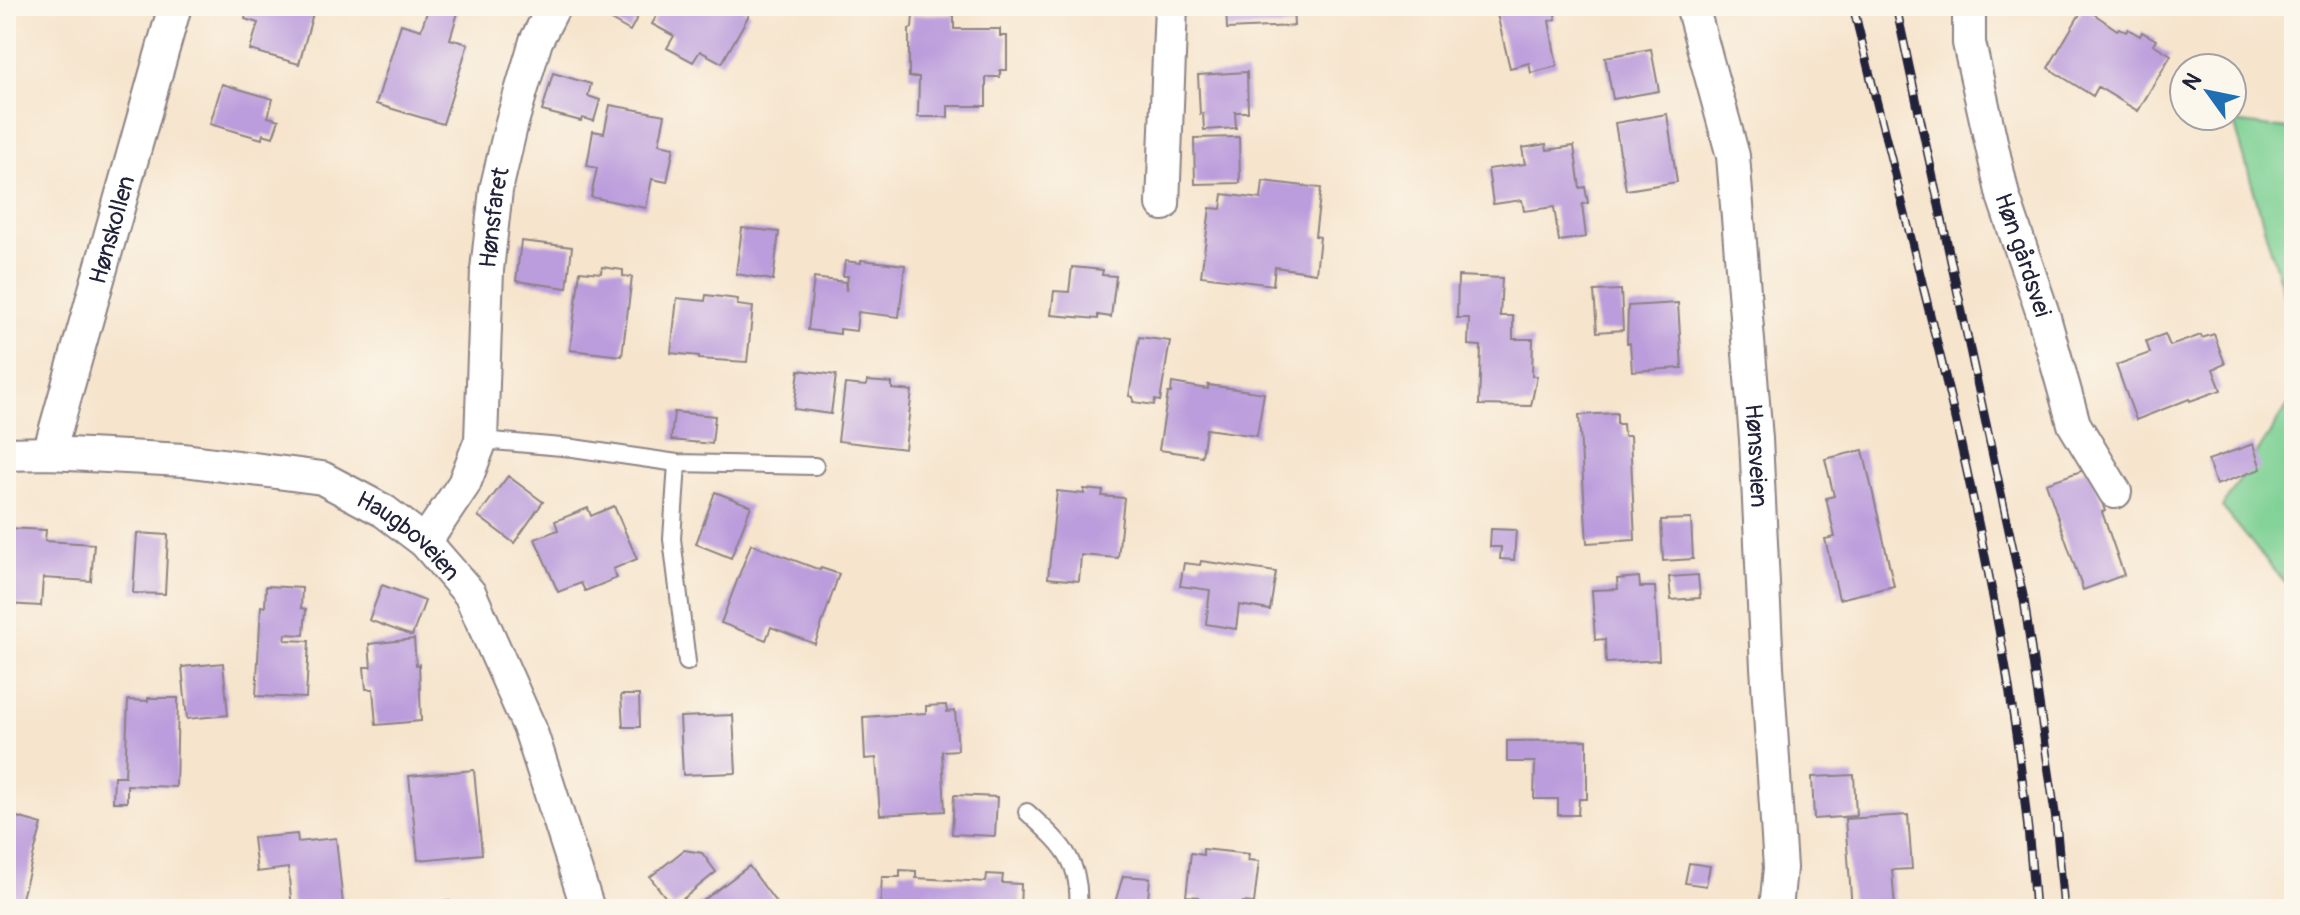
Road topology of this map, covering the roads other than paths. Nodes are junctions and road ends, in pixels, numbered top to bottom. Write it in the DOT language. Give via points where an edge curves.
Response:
graph roads {
  1 [pos="175,6"];
  2 [pos="554,6"];
  3 [pos="1171,6"];
  4 [pos="1692,6"];
  5 [pos="1969,6"];
  6 [pos="1163,204"];
  7 [pos="481,440"];
  8 [pos="49,453"];
  9 [pos="6,454"];
  10 [pos="677,463"];
  11 [pos="815,466"];
  12 [pos="2115,492"];
  13 [pos="425,542"];
  14 [pos="687,662"];
  15 [pos="1027,812"];
  16 [pos="588,909"];
  17 [pos="1078,909"];
  18 [pos="1776,909"];
  1 -- 8 [label="street, Hønskollen"];
  2 -- 7 [label="street, Hønsfaret" via="536,41 496,190 487,270"];
  3 -- 6 [label="street"];
  4 -- 18 [label="street, Hønsveien" via="1733,156 1756,439 1780,868"];
  5 -- 12 [label="street, Høn gårdsvei" via="1969,43 2003,196 2074,424"];
  7 -- 10 [label="lane"];
  7 -- 13 [label="street, Hønsfaret" via="464,484"];
  8 -- 9 [label="street, Haugboveien"];
  8 -- 13 [label="street, Haugboveien" via="184,460 322,478 384,511"];
  10 -- 11 [label="lane"];
  10 -- 14 [label="lane" via="672,539"];
  13 -- 16 [label="street, Haugboveien" via="470,594 530,729"];
  15 -- 17 [label="lane" via="1064,847 1075,866"];
}
